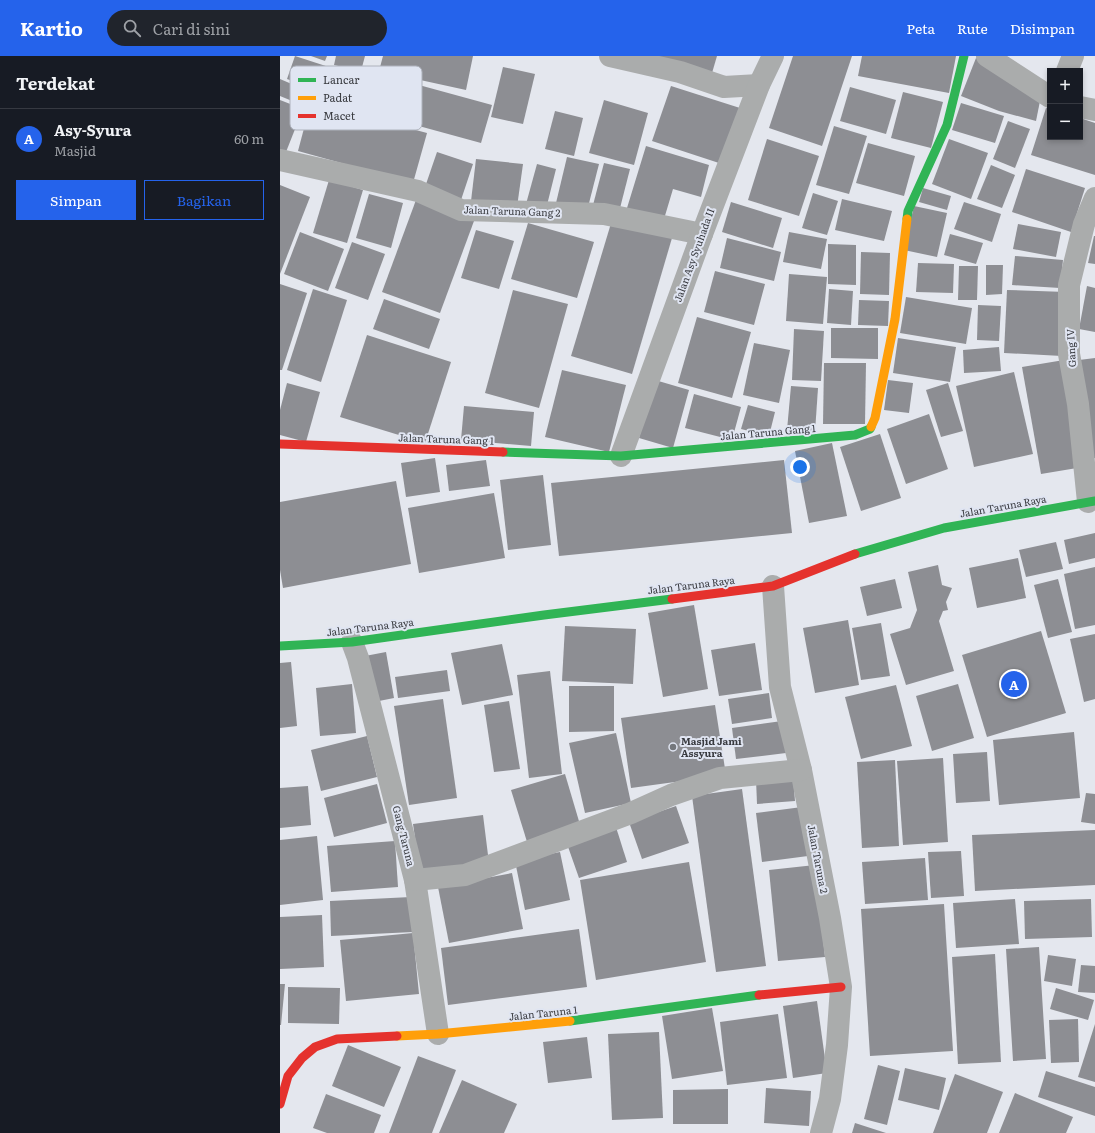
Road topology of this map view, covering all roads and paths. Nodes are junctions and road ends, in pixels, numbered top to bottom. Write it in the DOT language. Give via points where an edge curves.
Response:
graph roads {
  1 [pos="610,56"];
  2 [pos="772,56"];
  3 [pos="964,56"];
  4 [pos="987,56"];
  5 [pos="1073,56"];
  6 [pos="1069,68"];
  7 [pos="759,85"];
  8 [pos="1047,95"];
  9 [pos="1083,108"];
  10 [pos="1095,110"];
  11 [pos="280,160"];
  12 [pos="1095,198"];
  13 [pos="702,234"];
  14 [pos="280,444"];
  15 [pos="621,456"];
  16 [pos="1092,502"];
  17 [pos="773,586"];
  18 [pos="352,642"];
  19 [pos="280,646"];
  20 [pos="801,770"];
  21 [pos="415,880"];
  22 [pos="841,987"];
  23 [pos="438,1034"];
  24 [pos="280,1104"];
  25 [pos="820,1133"];
  1 -- 7 [label="street" via="680,72 724,87"];
  2 -- 7 [label="street, Jalan Asy Syuhada II"];
  3 -- 15 [label="street, Jalan Taruna Gang 1" via="947,124 908,211 895,318 875,418 870,429 855,435"];
  4 -- 8 [label="street"];
  5 -- 6 [label="street"];
  7 -- 13 [label="street, Jalan Asy Syuhada II"];
  9 -- 10 [label="street"];
  11 -- 13 [label="street, Jalan Taruna Gang 2" via="418,191 461,210 604,214"];
  12 -- 16 [label="street, Gang IV" via="1084,224 1069,285 1069,354"];
  13 -- 15 [label="street, Jalan Asy Syuhada II"];
  14 -- 15 [label="street, Jalan Taruna Gang 1"];
  16 -- 17 [label="street, Jalan Taruna Raya" via="944,528 857,553"];
  17 -- 18 [label="street, Jalan Taruna Raya" via="544,614"];
  17 -- 20 [label="street, Jalan Taruna 2" via="780,687"];
  18 -- 19 [label="street, Jalan Taruna Raya"];
  18 -- 21 [label="street, Gang Taruna"];
  20 -- 21 [label="street" via="720,778 465,875"];
  20 -- 22 [label="street, Jalan Taruna 2"];
  21 -- 23 [label="street, Gang Taruna"];
  22 -- 23 [label="street, Jalan Taruna 1" via="753,996 584,1020"];
  22 -- 25 [label="street, Jalan Taruna 2" via="831,1092"];
  23 -- 24 [label="street, Jalan Taruna 1" via="337,1039 315,1047 302,1058 288,1076"];
}
